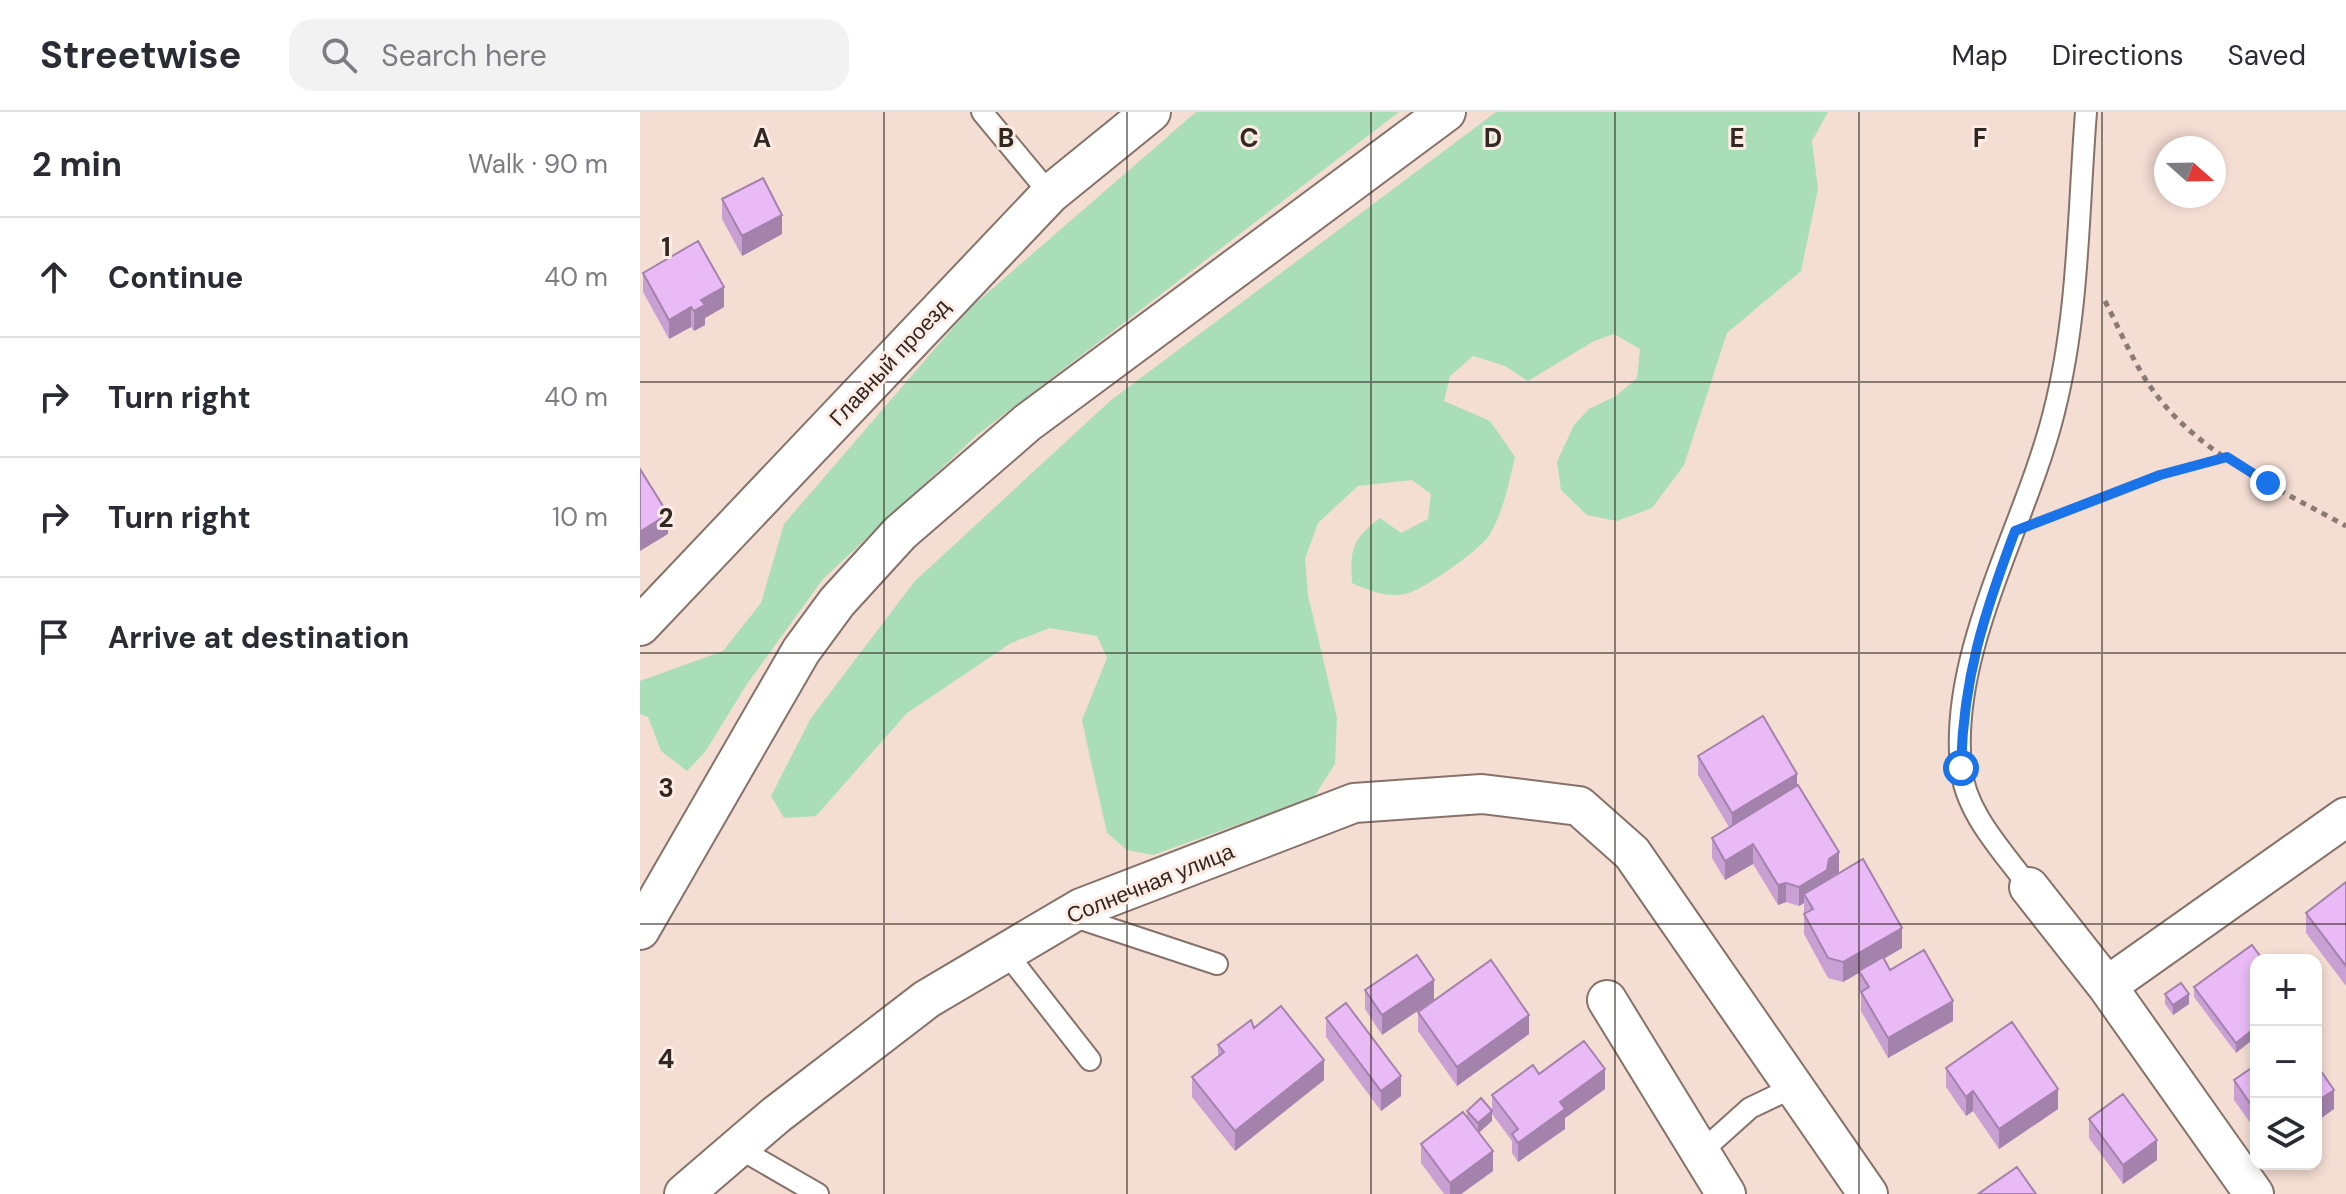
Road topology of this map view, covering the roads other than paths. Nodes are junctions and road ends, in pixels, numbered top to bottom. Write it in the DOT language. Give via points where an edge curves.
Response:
graph roads {
  1 [pos="982,112"];
  2 [pos="1151,112"];
  3 [pos="1446,112"];
  4 [pos="2086,112"];
  5 [pos="1050,194"];
  6 [pos="640,626"];
  7 [pos="2346,817"];
  8 [pos="2029,887"];
  9 [pos="1069,915"];
  10 [pos="640,930"];
  11 [pos="1004,950"];
  12 [pos="1217,964"];
  13 [pos="2107,986"];
  14 [pos="1607,1000"];
  15 [pos="1090,1060"];
  16 [pos="1794,1087"];
  17 [pos="737,1147"];
  18 [pos="1701,1152"];
  19 [pos="684,1194"];
  20 [pos="818,1194"];
  21 [pos="1726,1194"];
  22 [pos="1868,1194"];
  23 [pos="2254,1194"];
  1 -- 5 [label="lane"];
  2 -- 5 [label="street, Главный проезд"];
  3 -- 10 [label="street" via="1027,423 900,533 801,651"];
  4 -- 8 [label="lane" via="2068,346 2055,411 2036,479 1976,639 1966,692 1961,768 1980,821"];
  5 -- 6 [label="street, Главный проезд"];
  7 -- 13 [label="street"];
  8 -- 13 [label="street"];
  9 -- 11 [label="street, Солнечная улица"];
  9 -- 12 [label="lane"];
  9 -- 16 [label="street, Солнечная улица" via="1354,803 1482,794 1579,806 1632,853"];
  11 -- 15 [label="lane"];
  11 -- 17 [label="street, Солнечная улица" via="927,999"];
  13 -- 23 [label="street"];
  14 -- 18 [label="street"];
  16 -- 18 [label="lane" via="1750,1108"];
  16 -- 22 [label="street, Солнечная улица"];
  17 -- 19 [label="street, Солнечная улица"];
  17 -- 20 [label="lane"];
  18 -- 21 [label="street"];
}
